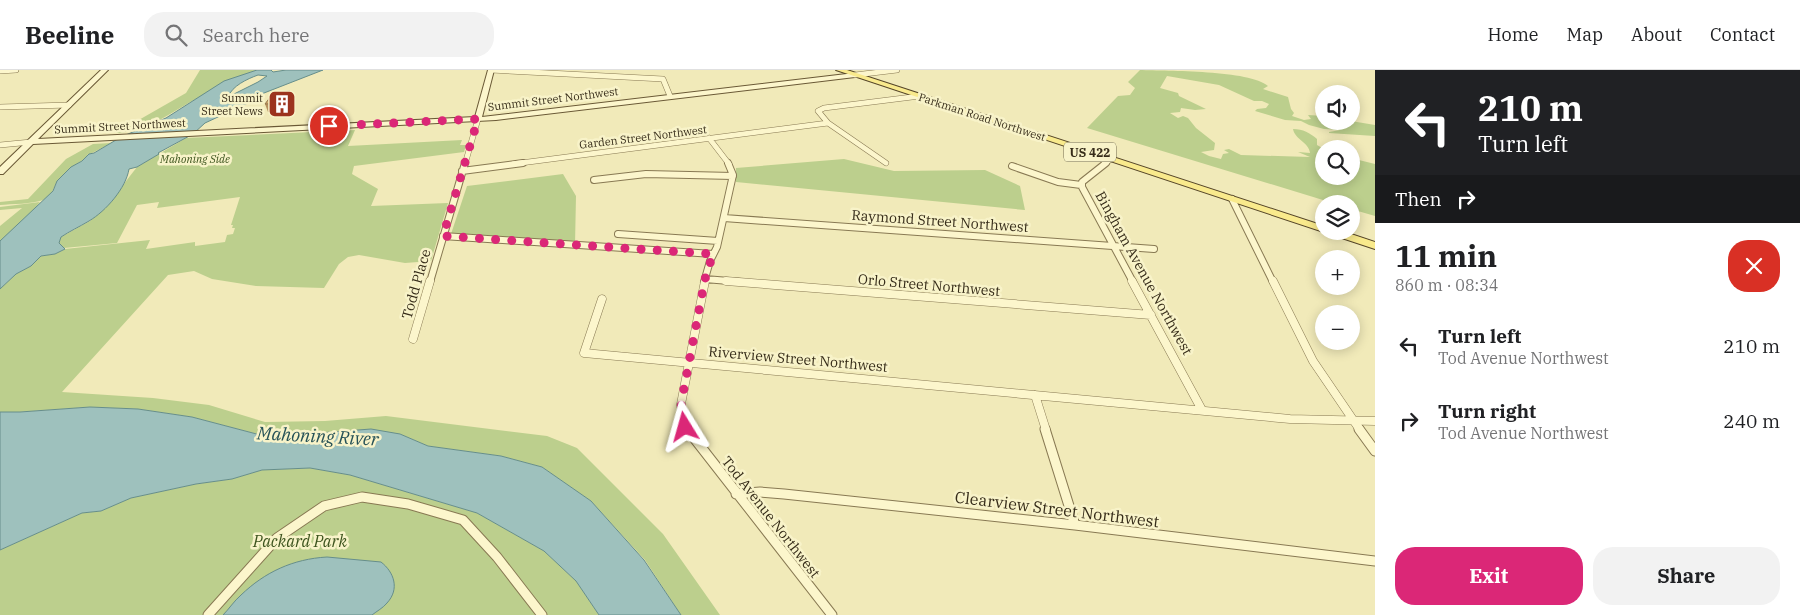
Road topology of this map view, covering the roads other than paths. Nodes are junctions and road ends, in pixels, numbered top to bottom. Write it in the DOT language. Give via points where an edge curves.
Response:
graph roads {
  1 [pos="16,70"];
  2 [pos="105,70"];
  3 [pos="491,70"];
  4 [pos="840,70"];
  5 [pos="897,70"];
  6 [pos="0,71"];
  7 [pos="855,75"];
  8 [pos="670,96"];
  9 [pos="920,96"];
  10 [pos="69,105"];
  11 [pos="0,107"];
  12 [pos="478,119"];
  13 [pos="828,123"];
  14 [pos="710,138"];
  15 [pos="31,142"];
  16 [pos="0,145"];
  17 [pos="1111,159"];
  18 [pos="886,163"];
  19 [pos="1012,166"];
  20 [pos="462,171"];
  21 [pos="0,172"];
  22 [pos="733,176"];
  23 [pos="594,180"];
  24 [pos="1081,185"];
  25 [pos="1232,198"];
  26 [pos="724,218"];
  27 [pos="1315,226"];
  28 [pos="618,234"];
  29 [pos="443,236"];
  30 [pos="1357,240"];
  31 [pos="718,241"];
  32 [pos="1113,246"];
  33 [pos="1374,246"];
  34 [pos="1154,249"];
  35 [pos="713,254"];
  36 [pos="705,279"];
  37 [pos="602,299"];
  38 [pos="1151,315"];
  39 [pos="413,340"];
  40 [pos="689,362"];
  41 [pos="1035,395"];
  42 [pos="1202,410"];
  43 [pos="1351,419"];
  44 [pos="1375,421"];
  45 [pos="1375,451"];
  46 [pos="736,494"];
  47 [pos="1075,525"];
  48 [pos="1375,561"];
  49 [pos="208,615"];
  50 [pos="542,615"];
  51 [pos="832,615"];
  1 -- 6 [label="street"];
  2 -- 10 [label="main road"];
  3 -- 8 [label="street" via="663,79"];
  3 -- 12 [label="main road"];
  4 -- 7 [label="main road, Parkman Road Northwest / US 422"];
  5 -- 7 [label="street, Summit Street Northwest"];
  7 -- 8 [label="main road, Summit Street Northwest"];
  7 -- 9 [label="main road, Parkman Road Northwest / US 422"];
  8 -- 12 [label="main road, Summit Street Northwest"];
  9 -- 13 [label="street" via="819,110"];
  9 -- 17 [label="main road, Parkman Road Northwest / US 422"];
  10 -- 11 [label="street"];
  10 -- 15 [label="main road"];
  12 -- 15 [label="main road, Summit Street Northwest"];
  12 -- 20 [label="street"];
  13 -- 14 [label="street, Garden Street Northwest"];
  13 -- 18 [label="street"];
  14 -- 20 [label="street, Garden Street Northwest"];
  14 -- 22 [label="street" via="730,165"];
  15 -- 16 [label="street, Summit Street Northwest"];
  15 -- 21 [label="main road"];
  17 -- 24 [label="street, Bingham Avenue Northwest"];
  17 -- 25 [label="main road, Parkman Road Northwest / US 422"];
  19 -- 24 [label="street" via="1058,182"];
  20 -- 29 [label="street"];
  22 -- 23 [label="street" via="620,175"];
  22 -- 26 [label="street, Tod Avenue Northwest"];
  24 -- 32 [label="street, Bingham Avenue Northwest"];
  25 -- 27 [label="main road, Parkman Road Northwest / US 422"];
  25 -- 43 [label="street" via="1313,361"];
  26 -- 31 [label="street, Tod Avenue Northwest"];
  26 -- 32 [label="street, Raymond Street Northwest"];
  28 -- 31 [label="street"];
  29 -- 35 [label="street"];
  29 -- 39 [label="street, Todd Place"];
  30 -- 33 [label="main road"];
  31 -- 35 [label="street, Tod Avenue Northwest"];
  32 -- 34 [label="street, Raymond Street Northwest"];
  32 -- 38 [label="street, Bingham Avenue Northwest"];
  35 -- 36 [label="street, Tod Avenue Northwest"];
  36 -- 38 [label="street, Orlo Street Northwest"];
  36 -- 40 [label="street, Tod Avenue Northwest"];
  37 -- 40 [label="street, Riverview Street Northwest" via="584,353"];
  38 -- 42 [label="street, Bingham Avenue Northwest"];
  40 -- 41 [label="street, Riverview Street Northwest"];
  40 -- 46 [label="street, Tod Avenue Northwest" via="681,404 685,427"];
  41 -- 42 [label="street, Riverview Street Northwest"];
  41 -- 47 [label="street"];
  42 -- 43 [label="street" via="1312,420"];
  43 -- 44 [label="street"];
  43 -- 45 [label="street"];
  46 -- 47 [label="street, Clearview Street Northwest" via="784,494"];
  46 -- 51 [label="street, Tod Avenue Northwest"];
  47 -- 48 [label="street, Clearview Street Northwest"];
  49 -- 50 [label="street" via="277,538 324,506 362,497 408,504 463,520 498,557"];
}
